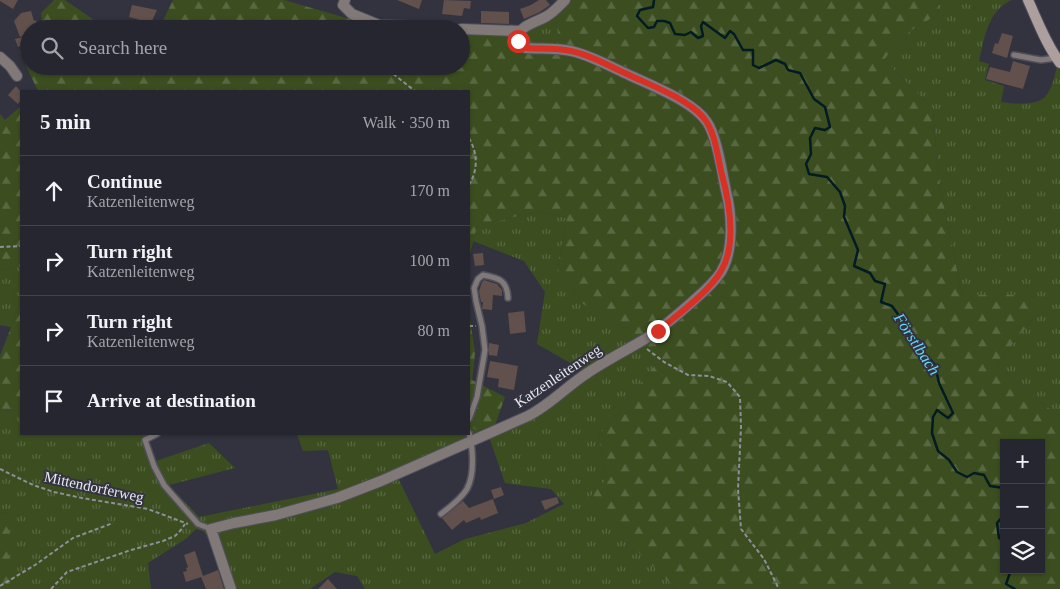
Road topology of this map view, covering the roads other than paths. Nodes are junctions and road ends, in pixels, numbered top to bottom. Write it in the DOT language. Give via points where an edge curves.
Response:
graph roads {
  1 [pos="344,0"];
  2 [pos="565,0"];
  3 [pos="1028,0"];
  4 [pos="367,20"];
  5 [pos="470,29"];
  6 [pos="520,31"];
  7 [pos="1014,55"];
  8 [pos="0,57"];
  9 [pos="1058,60"];
  10 [pos="17,76"];
  11 [pos="508,298"];
  12 [pos="470,417"];
  13 [pos="156,435"];
  14 [pos="470,437"];
  15 [pos="441,514"];
  16 [pos="211,529"];
  17 [pos="232,589"];
  1 -- 4 [label="street" via="343,5 352,14"];
  2 -- 6 [label="street" via="548,15"];
  3 -- 9 [label="street"];
  5 -- 6 [label="street"];
  6 -- 14 [label="street, Katzenleitenweg" via="520,46 571,51 595,60 682,101 704,118 711,129 728,196 729,243 726,260 717,278 670,321 584,374 539,411"];
  7 -- 9 [label="lane"];
  8 -- 10 [label="street"];
  11 -- 12 [label="lane" via="504,283 483,275 478,279 474,288 485,350"];
  13 -- 16 [label="lane" via="145,440 160,477 188,514 198,524"];
  14 -- 15 [label="lane" via="472,470 467,489"];
  14 -- 16 [label="street, Katzenleitenweg" via="337,498"];
  16 -- 17 [label="street"];
}
